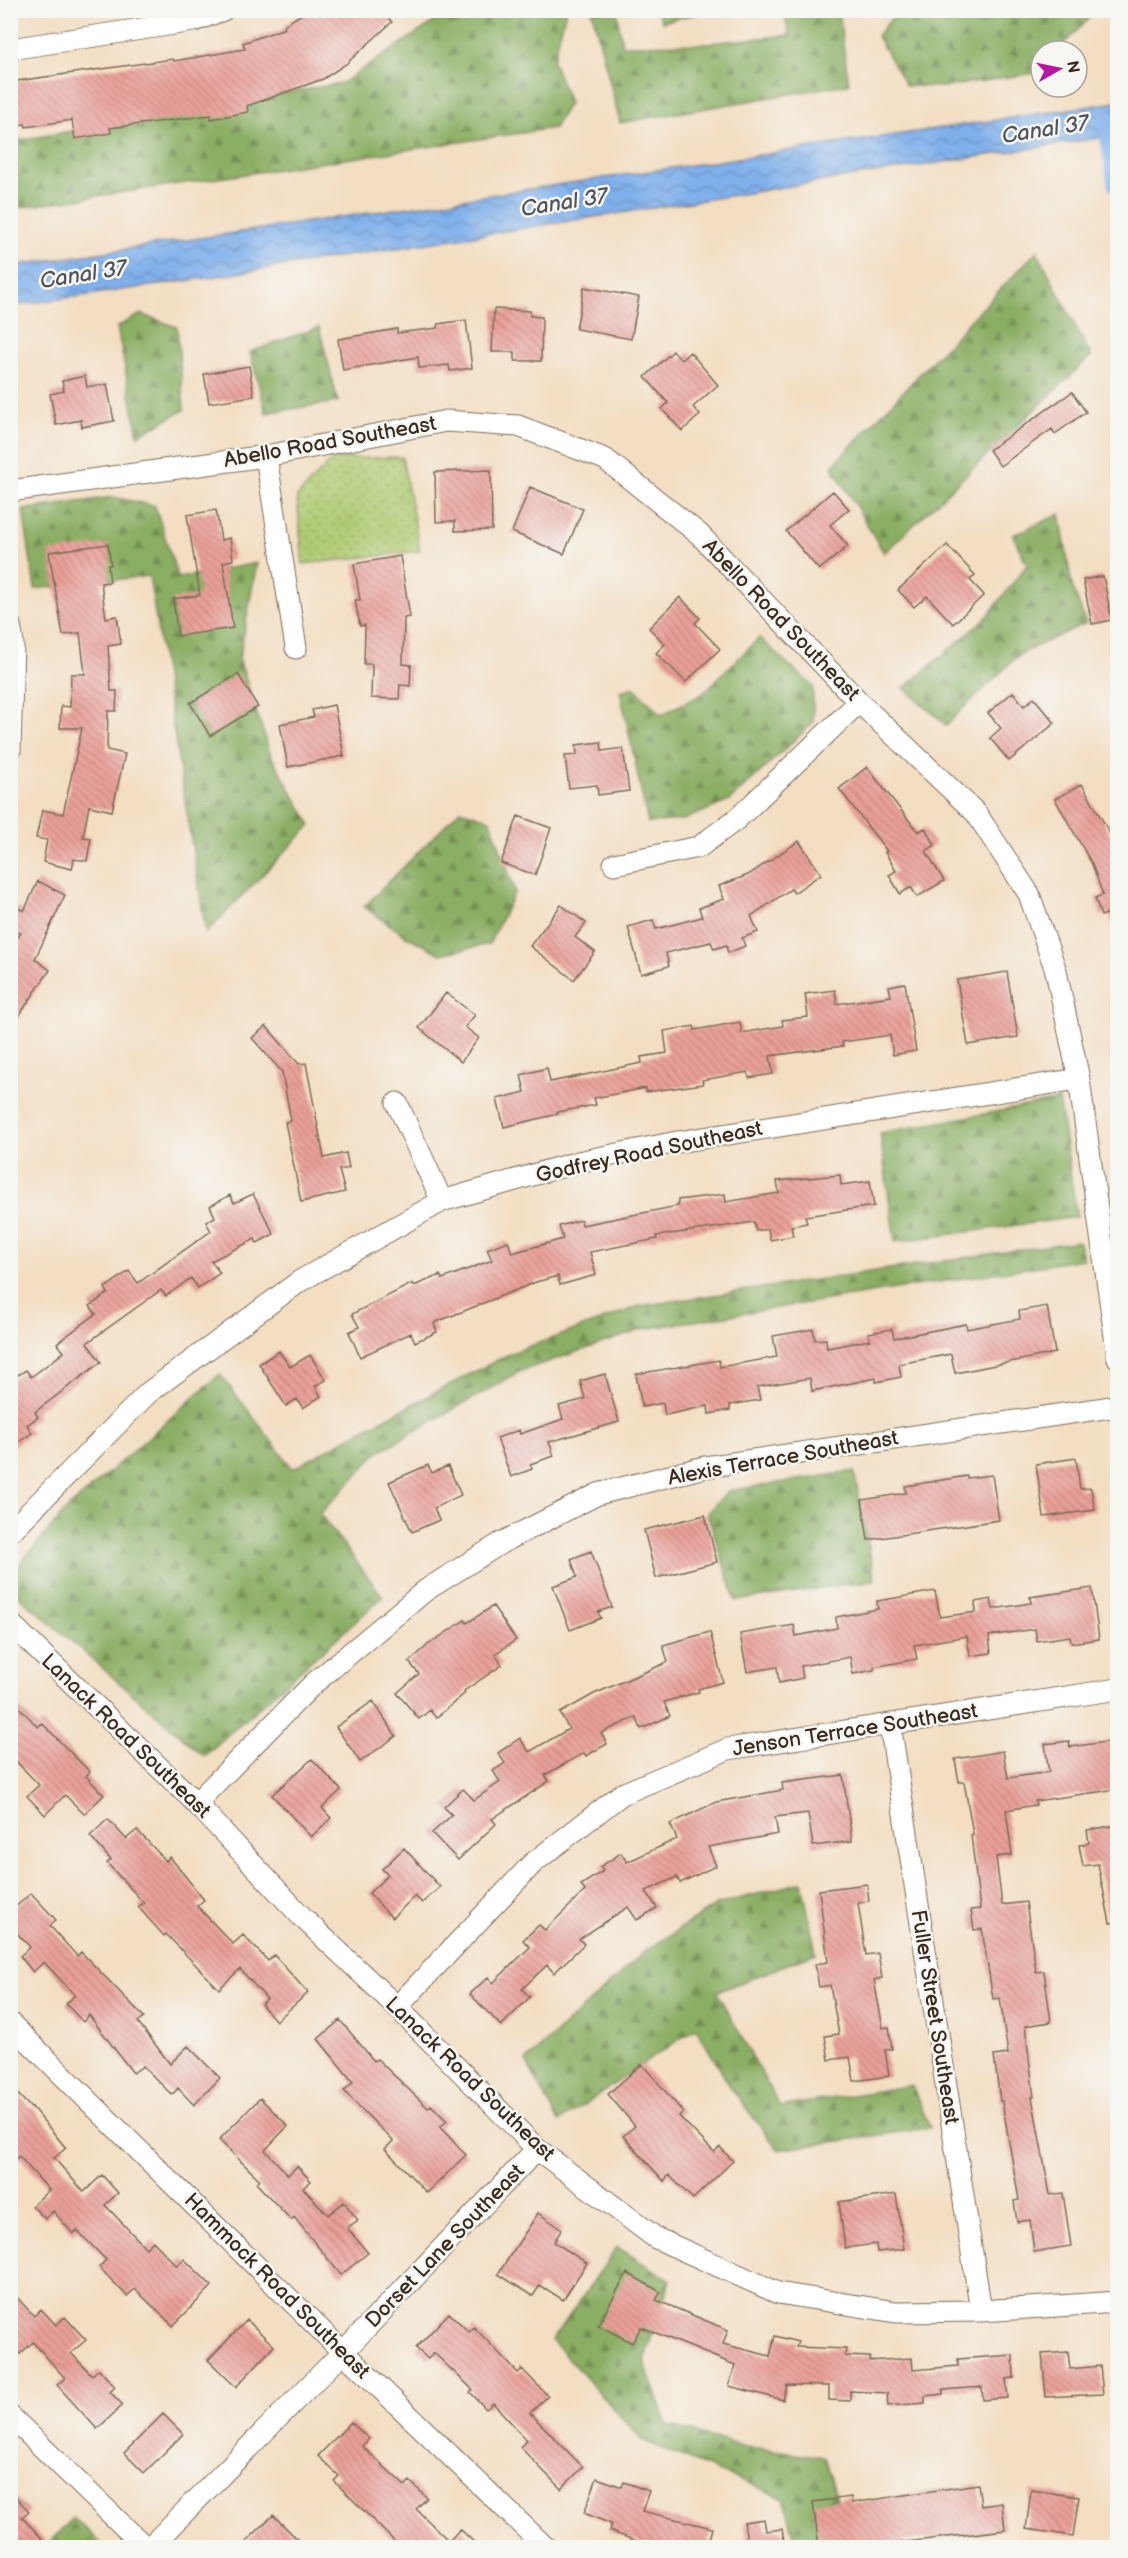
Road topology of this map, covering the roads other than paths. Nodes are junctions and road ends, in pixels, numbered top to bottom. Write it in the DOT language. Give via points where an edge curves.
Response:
graph roads {
  1 [pos="223,10"];
  2 [pos="10,48"];
  3 [pos="266,456"];
  4 [pos="10,491"];
  5 [pos="10,625"];
  6 [pos="296,648"];
  7 [pos="859,702"];
  8 [pos="10,750"];
  9 [pos="614,864"];
  10 [pos="1079,1079"];
  11 [pos="398,1103"];
  12 [pos="442,1201"];
  13 [pos="1118,1358"];
  14 [pos="1118,1406"];
  15 [pos="10,1532"];
  16 [pos="10,1623"];
  17 [pos="1118,1689"];
  18 [pos="890,1724"];
  19 [pos="196,1803"];
  20 [pos="397,2007"];
  21 [pos="10,2022"];
  22 [pos="537,2149"];
  23 [pos="1118,2302"];
  24 [pos="981,2311"];
  25 [pos="343,2352"];
  26 [pos="10,2416"];
  27 [pos="148,2547"];
  28 [pos="546,2547"];
  1 -- 2 [label="street" via="194,21"];
  3 -- 4 [label="street, Abello Road Southeast"];
  3 -- 6 [label="street"];
  3 -- 7 [label="street, Abello Road Southeast" via="446,421 518,426 605,459 699,534"];
  5 -- 8 [label="street"];
  7 -- 9 [label="street" via="738,818 699,847"];
  7 -- 10 [label="street, Abello Road Southeast" via="976,813 1029,894 1056,971"];
  10 -- 12 [label="street, Godfrey Road Southeast" via="677,1142 578,1162"];
  10 -- 13 [label="street, Abello Road Southeast"];
  11 -- 12 [label="street"];
  12 -- 15 [label="street, Godfrey Road Southeast" via="300,1281 148,1392"];
  14 -- 19 [label="street, Alexis Terrace Southeast" via="705,1467 598,1494 501,1543 426,1590 313,1684"];
  16 -- 19 [label="street, Lanack Road Southeast"];
  17 -- 18 [label="street, Jenson Terrace Southeast"];
  18 -- 20 [label="street, Jenson Terrace Southeast" via="728,1749 622,1794 533,1863"];
  18 -- 24 [label="street, Fuller Street Southeast"];
  19 -- 20 [label="street, Lanack Road Southeast" via="302,1917"];
  20 -- 22 [label="street, Lanack Road Southeast"];
  21 -- 25 [label="street, Hammock Road Southeast"];
  22 -- 24 [label="street, Lanack Road Southeast" via="656,2238 778,2293 896,2312"];
  22 -- 25 [label="street, Dorset Lane Southeast"];
  23 -- 24 [label="street, Lanack Road Southeast"];
  25 -- 27 [label="street, Dorset Lane Southeast"];
  25 -- 28 [label="street, Hammock Road Southeast"];
  26 -- 27 [label="street"];
}
